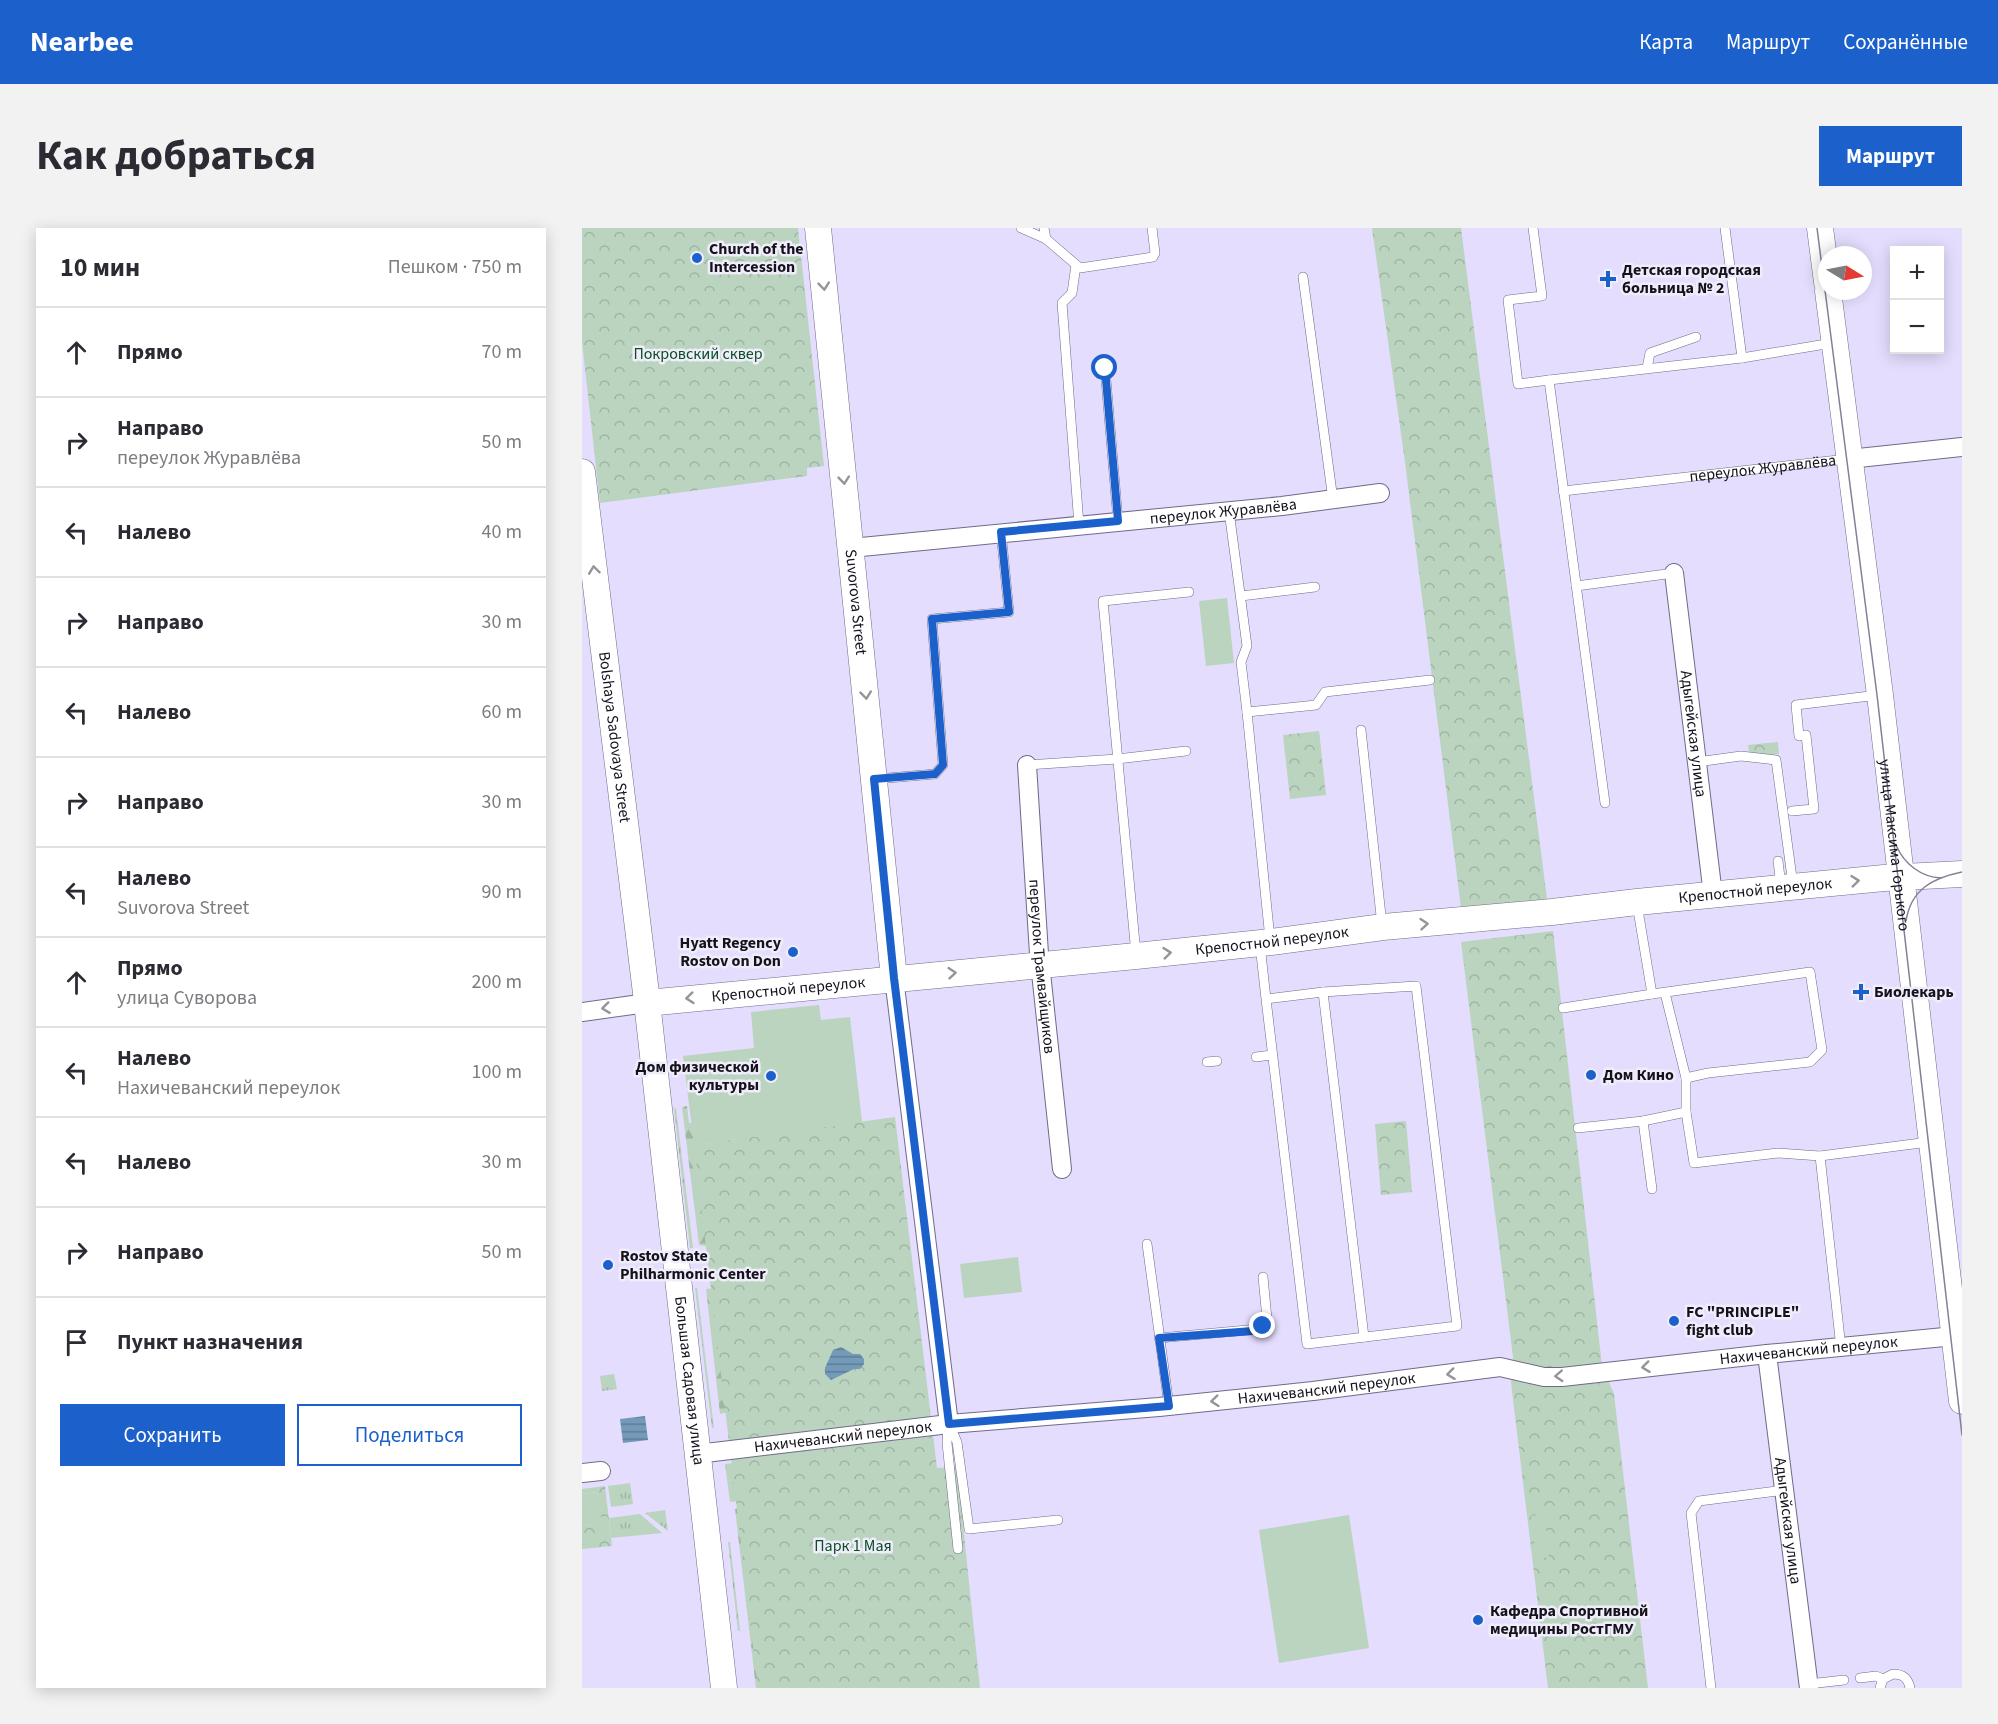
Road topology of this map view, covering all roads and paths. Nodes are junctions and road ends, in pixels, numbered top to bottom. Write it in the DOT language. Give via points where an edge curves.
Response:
graph roads {
  1 [pos="818,228"];
  2 [pos="1020,228"];
  3 [pos="1044,228"];
  4 [pos="1152,228"];
  5 [pos="1533,228"];
  6 [pos="1725,228"];
  7 [pos="1820,228"];
  8 [pos="1046,239"];
  9 [pos="1822,246"];
  10 [pos="1076,265"];
  11 [pos="1303,277"];
  12 [pos="1829,300"];
  13 [pos="1696,337"];
  14 [pos="1834,343"];
  15 [pos="1742,358"];
  16 [pos="1105,368"];
  17 [pos="1647,368"];
  18 [pos="1548,380"];
  19 [pos="1962,447"];
  20 [pos="1849,459"];
  21 [pos="582,472"];
  22 [pos="1563,492"];
  23 [pos="1380,493"];
  24 [pos="1334,500"];
  25 [pos="1229,511"];
  26 [pos="1118,521"];
  27 [pos="1079,525"];
  28 [pos="1001,532"];
  29 [pos="851,548"];
  30 [pos="1674,573"];
  31 [pos="1576,586"];
  32 [pos="1315,587"];
  33 [pos="1189,592"];
  34 [pos="1241,596"];
  35 [pos="582,603"];
  36 [pos="1430,680"];
  37 [pos="1881,695"];
  38 [pos="1247,712"];
  39 [pos="1361,730"];
  40 [pos="1186,751"];
  41 [pos="1117,759"];
  42 [pos="1697,762"];
  43 [pos="1027,765"];
  44 [pos="874,779"];
  45 [pos="1605,803"];
  46 [pos="1792,812"];
  47 [pos="1778,861"];
  48 [pos="1962,874"];
  49 [pos="1901,878"];
  50 [pos="1787,888"];
  51 [pos="1713,895"];
  52 [pos="1637,902"];
  53 [pos="1383,927"];
  54 [pos="1265,943"];
  55 [pos="1136,956"];
  56 [pos="1040,965"];
  57 [pos="894,978"];
  58 [pos="1323,992"];
  59 [pos="1665,993"];
  60 [pos="1652,994"];
  61 [pos="1266,999"];
  62 [pos="639,1004"];
  63 [pos="1563,1008"];
  64 [pos="582,1012"];
  65 [pos="1272,1055"];
  66 [pos="1256,1057"];
  67 [pos="1686,1078"];
  68 [pos="1686,1112"];
  69 [pos="1643,1121"];
  70 [pos="1578,1128"];
  71 [pos="1931,1141"];
  72 [pos="1820,1156"];
  73 [pos="1062,1169"];
  74 [pos="1652,1189"];
  75 [pos="1147,1244"];
  76 [pos="1263,1277"];
  77 [pos="1956,1282"];
  78 [pos="1955,1336"];
  79 [pos="1364,1337"];
  80 [pos="1159,1338"];
  81 [pos="1841,1347"];
  82 [pos="1767,1354"];
  83 [pos="1962,1401"];
  84 [pos="1169,1406"];
  85 [pos="949,1424"];
  86 [pos="698,1454"];
  87 [pos="601,1472"];
  88 [pos="582,1473"];
  89 [pos="1785,1490"];
  90 [pos="1058,1520"];
  91 [pos="958,1549"];
  92 [pos="1860,1678"];
  93 [pos="1844,1680"];
  94 [pos="1882,1684"];
  95 [pos="1809,1686"];
  96 [pos="708,1688"];
  97 [pos="724,1688"];
  98 [pos="1711,1688"];
  99 [pos="1910,1688"];
  1 -- 29 [label="main road, Suvorova Street, one-way"];
  2 -- 8 [label="lane"];
  3 -- 8 [label="lane"];
  4 -- 10 [label="lane" via="1153,257 1080,268"];
  5 -- 18 [label="lane" via="1542,296 1508,300 1518,384"];
  6 -- 15 [label="lane"];
  7 -- 9 [label="main road"];
  8 -- 10 [label="lane"];
  10 -- 27 [label="lane" via="1072,293 1062,303"];
  11 -- 24 [label="lane"];
  12 -- 14 [label="main road, улица Максима Горького"];
  13 -- 17 [label="lane" via="1650,352"];
  14 -- 15 [label="lane"];
  14 -- 20 [label="main road, улица Максима Горького"];
  15 -- 17 [label="lane"];
  16 -- 26 [label="lane"];
  17 -- 18 [label="lane"];
  18 -- 22 [label="lane"];
  19 -- 20 [label="street, переулок Журавлёва"];
  20 -- 22 [label="lane, переулок Журавлёва"];
  20 -- 37 [label="main road, улица Максима Горького"];
  62 -- 21 [label="main road, Bolshaya Sadovaya Street, one-way"];
  22 -- 31 [label="lane"];
  23 -- 24 [label="street, переулок Журавлёва"];
  24 -- 25 [label="street, переулок Журавлёва"];
  25 -- 26 [label="street, переулок Журавлёва"];
  25 -- 34 [label="lane"];
  26 -- 27 [label="street, переулок Журавлёва"];
  27 -- 28 [label="street, переулок Журавлёва"];
  28 -- 29 [label="street, переулок Журавлёва"];
  28 -- 44 [label="lane" via="1009,612 932,619 943,765 935,774"];
  29 -- 44 [label="main road, Suvorova Street, one-way"];
  30 -- 31 [label="lane"];
  30 -- 42 [label="street, Адыгейская улица"];
  31 -- 45 [label="lane"];
  32 -- 34 [label="lane"];
  33 -- 41 [label="lane" via="1103,601"];
  34 -- 38 [label="lane" via="1247,646 1241,662"];
  35 -- 62 [label="main road, Bolshaya Sadovaya Street"];
  36 -- 38 [label="lane" via="1325,692 1316,705"];
  37 -- 46 [label="lane" via="1796,705 1799,736 1806,735 1814,809"];
  37 -- 49 [label="main road, улица Максима Горького"];
  38 -- 54 [label="lane"];
  39 -- 53 [label="lane"];
  40 -- 41 [label="lane"];
  41 -- 43 [label="lane"];
  41 -- 55 [label="lane"];
  42 -- 50 [label="lane" via="1741,756 1776,760"];
  42 -- 51 [label="street, Адыгейская улица"];
  43 -- 56 [label="street, переулок Трамвайщиков"];
  44 -- 57 [label="main road, Suvorova Street"];
  47 -- 50 [label="lane"];
  48 -- 49 [label="main road, Крепостной переулок"];
  50 -- 49 [label="main road, Крепостной переулок, one-way"];
  49 -- 71 [label="main road, улица Максима Горького"];
  50 -- 51 [label="main road, Крепостной переулок"];
  51 -- 52 [label="main road, Крепостной переулок"];
  53 -- 52 [label="main road, Крепостной переулок, one-way"];
  52 -- 60 [label="lane"];
  53 -- 54 [label="main road, Крепостной переулок"];
  55 -- 54 [label="main road, Крепостной переулок, one-way"];
  54 -- 61 [label="lane"];
  55 -- 56 [label="main road, Крепостной переулок"];
  57 -- 56 [label="main road, Крепостной переулок, one-way"];
  56 -- 73 [label="street, переулок Трамвайщиков"];
  57 -- 62 [label="main road, Крепостной переулок, one-way"];
  57 -- 85 [label="street"];
  58 -- 61 [label="lane"];
  58 -- 79 [label="lane"];
  58 -- 79 [label="lane" via="1416,986 1457,1326"];
  59 -- 60 [label="lane"];
  59 -- 67 [label="lane"];
  59 -- 67 [label="lane" via="1810,972 1822,1050 1810,1062"];
  60 -- 63 [label="lane"];
  61 -- 65 [label="lane"];
  62 -- 64 [label="street, Крепостной переулок, one-way"];
  62 -- 86 [label="main road, Большая Садовая улица"];
  62 -- 96 [label="main road, Большая Садовая улица"];
  65 -- 66 [label="lane"];
  65 -- 79 [label="lane" via="1307,1344"];
  67 -- 68 [label="lane"];
  68 -- 69 [label="lane"];
  68 -- 72 [label="lane" via="1694,1163 1778,1153"];
  69 -- 70 [label="lane"];
  69 -- 74 [label="lane"];
  71 -- 72 [label="lane"];
  71 -- 77 [label="main road, улица Максима Горького"];
  72 -- 81 [label="lane"];
  75 -- 80 [label="lane"];
  76 -- 80 [label="lane" via="1267,1319 1259,1329"];
  77 -- 78 [label="main road, улица Максима Горького"];
  78 -- 81 [label="street, Нахичеванский переулок"];
  78 -- 83 [label="main road, улица Максима Горького"];
  80 -- 84 [label="lane"];
  81 -- 82 [label="street, Нахичеванский переулок"];
  82 -- 84 [label="street, Нахичеванский переулок, one-way" via="1562,1377 1500,1367"];
  82 -- 89 [label="street, Адыгейская улица"];
  84 -- 85 [label="street, Нахичеванский переулок"];
  85 -- 86 [label="street, Нахичеванский переулок"];
  85 -- 90 [label="lane" via="957,1442 969,1529"];
  85 -- 91 [label="lane" via="947,1443"];
  86 -- 97 [label="main road, Большая Садовая улица"];
  87 -- 88 [label="street"];
  89 -- 95 [label="street, Адыгейская улица"];
  89 -- 98 [label="lane" via="1699,1501 1691,1513"];
  92 -- 94 [label="lane" via="1876,1676"];
  93 -- 95 [label="lane"];
  94 -- 99 [label="lane" via="1893,1674 1899,1674 1909,1681"];
}
